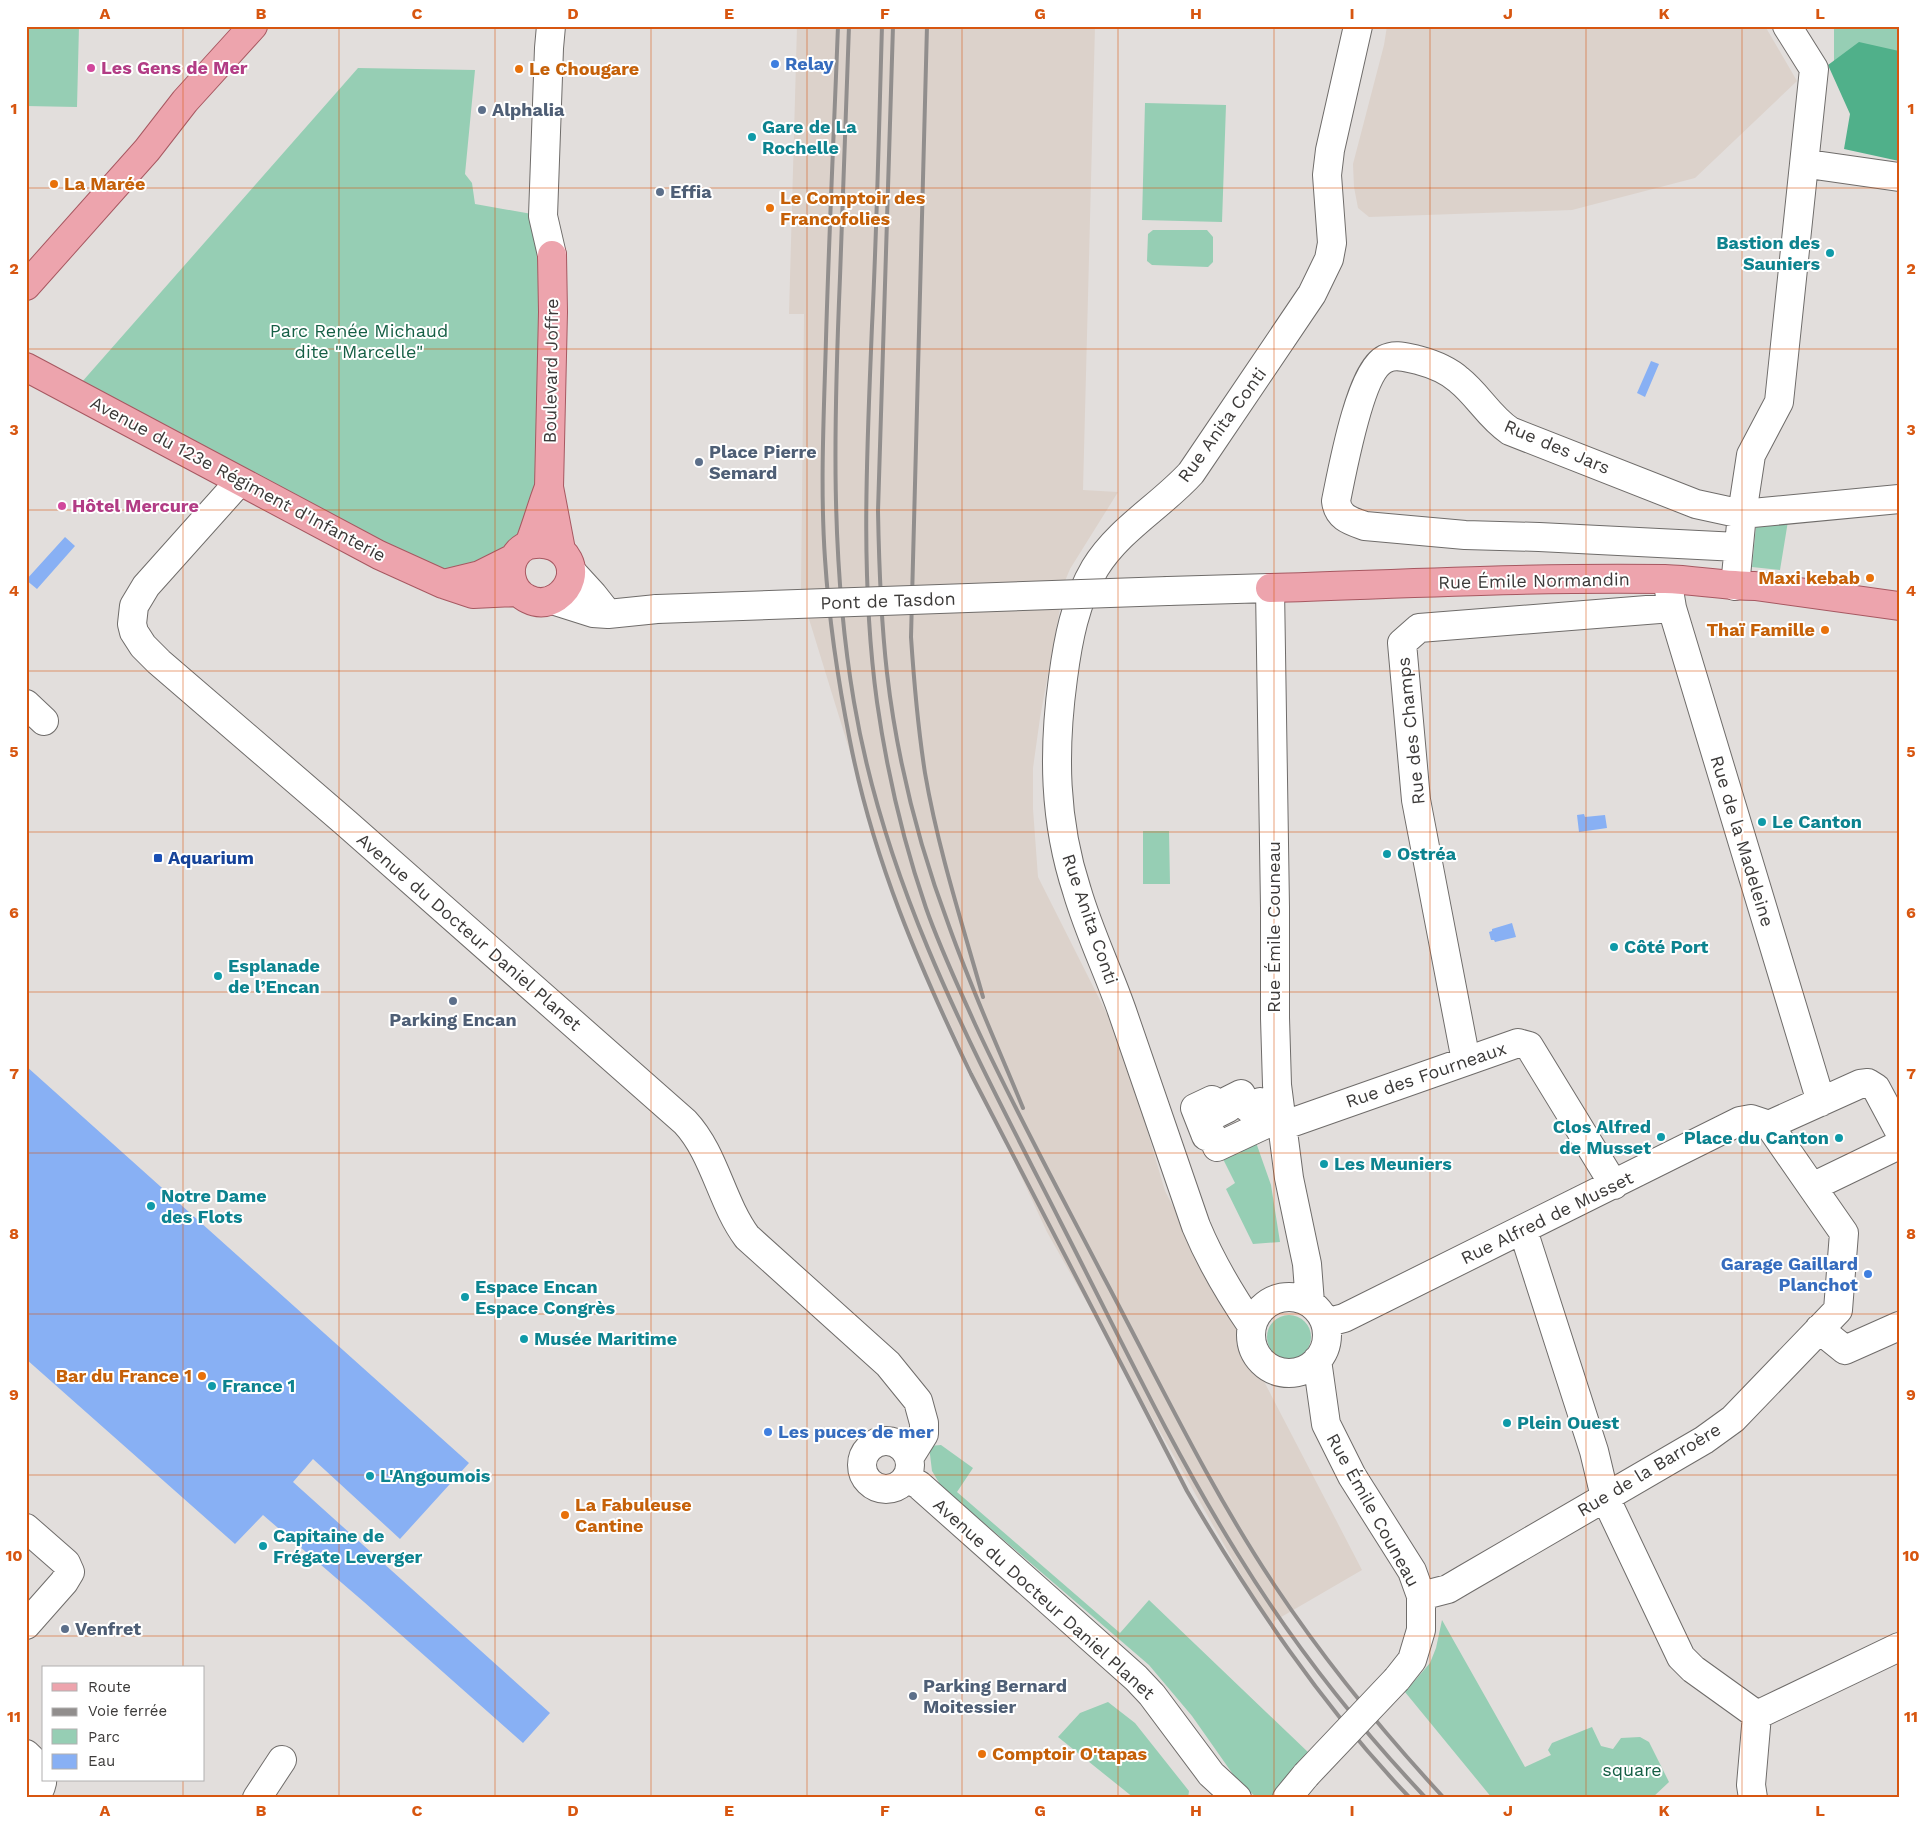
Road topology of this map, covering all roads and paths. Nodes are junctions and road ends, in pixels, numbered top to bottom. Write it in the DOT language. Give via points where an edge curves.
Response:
graph roads {
  1 [pos="253,26"];
  2 [pos="551,26"];
  3 [pos="560,26"];
  4 [pos="1358,26"];
  5 [pos="1787,26"];
  6 [pos="1805,166"];
  7 [pos="1899,177"];
  8 [pos="88,217"];
  9 [pos="552,256"];
  10 [pos="26,271"];
  11 [pos="26,286"];
  12 [pos="29,365"];
  13 [pos="240,482"];
  14 [pos="549,487"];
  15 [pos="1899,499"];
  16 [pos="1742,514"];
  17 [pos="1738,547"];
  18 [pos="521,551"];
  19 [pos="566,560"];
  20 [pos="1667,579"];
  21 [pos="443,584"];
  22 [pos="1735,586"];
  23 [pos="1270,588"];
  24 [pos="1168,591"];
  25 [pos="518,592"];
  26 [pos="552,600"];
  27 [pos="1899,606"];
  28 [pos="1672,608"];
  29 [pos="608,614"];
  30 [pos="1466,1061"];
  31 [pos="1821,1102"];
  32 [pos="1769,1125"];
  33 [pos="1282,1126"];
  34 [pos="1899,1131"];
  35 [pos="1899,1145"];
  36 [pos="1614,1185"];
  37 [pos="1812,1187"];
  38 [pos="1522,1230"];
  39 [pos="1288,1311"];
  40 [pos="1899,1326"];
  41 [pos="1819,1329"];
  42 [pos="1317,1360"];
  43 [pos="1283,1372"];
  44 [pos="1326,1424"];
  45 [pos="1605,1497"];
  46 [pos="26,1528"];
  47 [pos="1421,1596"];
  48 [pos="26,1625"];
  49 [pos="1899,1647"];
  50 [pos="1757,1716"];
  51 [pos="26,1754"];
  52 [pos="282,1760"];
  53 [pos="1213,1786"];
  54 [pos="1303,1787"];
  55 [pos="35,1798"];
  56 [pos="257,1798"];
  57 [pos="1237,1798"];
  58 [pos="1287,1798"];
  59 [pos="1753,1798"];
  1 -- 8 [label="main road"];
  2 -- 9 [label="street, Boulevard Joffre" via="543,216"];
  3 -- 9 [label="street, Boulevard Joffre" via="556,235"];
  4 -- 39 [label="street, Rue Anita Conti" via="1330,150 1328,175 1332,243 1329,260 1312,294 1191,473 1116,540 1095,569 1076,609 1067,644 1057,738 1058,803 1064,844 1077,892 1122,1011 1193,1218 1209,1257 1233,1284"];
  5 -- 6 [label="street" via="1814,69"];
  6 -- 7 [label="street"];
  6 -- 16 [label="street" via="1779,402 1751,455"];
  8 -- 10 [label="main road"];
  8 -- 11 [label="main road"];
  9 -- 14 [label="main road, Boulevard Joffre"];
  12 -- 13 [label="main road, Avenue du 123e Régiment d'Infanterie"];
  13 -- 21 [label="main road, Avenue du 123e Régiment d'Infanterie" via="379,555"];
  13 -- 53 [label="street, Avenue du Docteur Daniel Planet" via="139,596 132,624 139,640 159,662 685,1122 702,1145 747,1238 888,1364 918,1401 924,1434 903,1459 925,1491 1152,1695"];
  14 -- 18 [label="main road, Boulevard Joffre"];
  14 -- 19 [label="main road, Boulevard Joffre"];
  15 -- 16 [label="street, Rue des Jars"];
  16 -- 17 [label="street"];
  16 -- 17 [label="street, Rue des Jars" via="1696,504 1510,431 1498,424 1460,380 1428,363 1400,356 1383,359 1365,388 1336,501 1341,515 1365,526 1465,535"];
  17 -- 22 [label="street"];
  18 -- 19 [label="main road" via="540,542 551,544"];
  18 -- 21 [label="main road" via="480,575"];
  18 -- 25 [label="main road, Boulevard Joffre" via="511,576"];
  19 -- 26 [label="main road" via="568,583"];
  19 -- 29 [label="street"];
  20 -- 22 [label="main road, Rue Émile Normandin"];
  20 -- 23 [label="main road, Rue Émile Normandin"];
  20 -- 28 [label="street, Rue de la Madeleine"];
  21 -- 25 [label="main road, Avenue du 123e Régiment d'Infanterie" via="473,594"];
  22 -- 27 [label="main road, Rue Émile Normandin" via="1756,586"];
  23 -- 24 [label="street, Rue Émile Normandin"];
  23 -- 33 [label="street, Rue Émile Couneau" via="1275,1018"];
  24 -- 29 [label="street, Pont de Tasdon, bridge" via="657,609"];
  25 -- 26 [label="main road" via="534,602"];
  26 -- 29 [label="street" via="592,613"];
  28 -- 30 [label="street, Rue des Champs" via="1419,628 1402,642 1416,800"];
  28 -- 31 [label="street, Rue de la Madeleine"];
  30 -- 33 [label="street, Rue des Fourneaux"];
  30 -- 36 [label="street, Rue des Fourneaux" via="1518,1042 1529,1046"];
  31 -- 32 [label="street"];
  31 -- 34 [label="street" via="1868,1083 1876,1088"];
  32 -- 36 [label="street, Rue Alfred de Musset" via="1751,1119 1740,1121"];
  32 -- 37 [label="street"];
  33 -- 39 [label="street, Rue Émile Couneau" via="1307,1264"];
  35 -- 37 [label="street"];
  36 -- 38 [label="street, Rue Alfred de Musset"];
  37 -- 41 [label="street, Rue de la Barroère" via="1844,1232 1838,1310"];
  38 -- 39 [label="street, Rue Alfred de Musset" via="1344,1318"];
  38 -- 45 [label="street" via="1594,1451"];
  39 -- 42 [label="street" via="1327,1336"];
  39 -- 43 [label="street" via="1251,1338 1261,1361 1271,1369"];
  40 -- 41 [label="street" via="1845,1350"];
  41 -- 45 [label="street, Rue de la Barroère" via="1733,1419 1704,1440"];
  42 -- 43 [label="street" via="1307,1368"];
  42 -- 44 [label="street, Rue Émile Couneau"];
  43 -- 44 [label="street, Rue Émile Couneau"];
  44 -- 47 [label="street, Rue Émile Couneau" via="1352,1476 1412,1571"];
  45 -- 47 [label="street, Rue de la Barroère" via="1448,1588"];
  45 -- 50 [label="street" via="1681,1656 1693,1669"];
  46 -- 48 [label="street" via="66,1563 70,1572"];
  47 -- 54 [label="street, Rue Émile Couneau, bridge" via="1421,1630 1412,1660"];
  49 -- 50 [label="street"];
  50 -- 59 [label="street" via="1751,1785"];
  51 -- 55 [label="street" via="41,1768 41,1787"];
  52 -- 56 [label="street"];
  53 -- 57 [label="street, Avenue du Docteur Daniel Planet"];
  54 -- 58 [label="street"];
}
